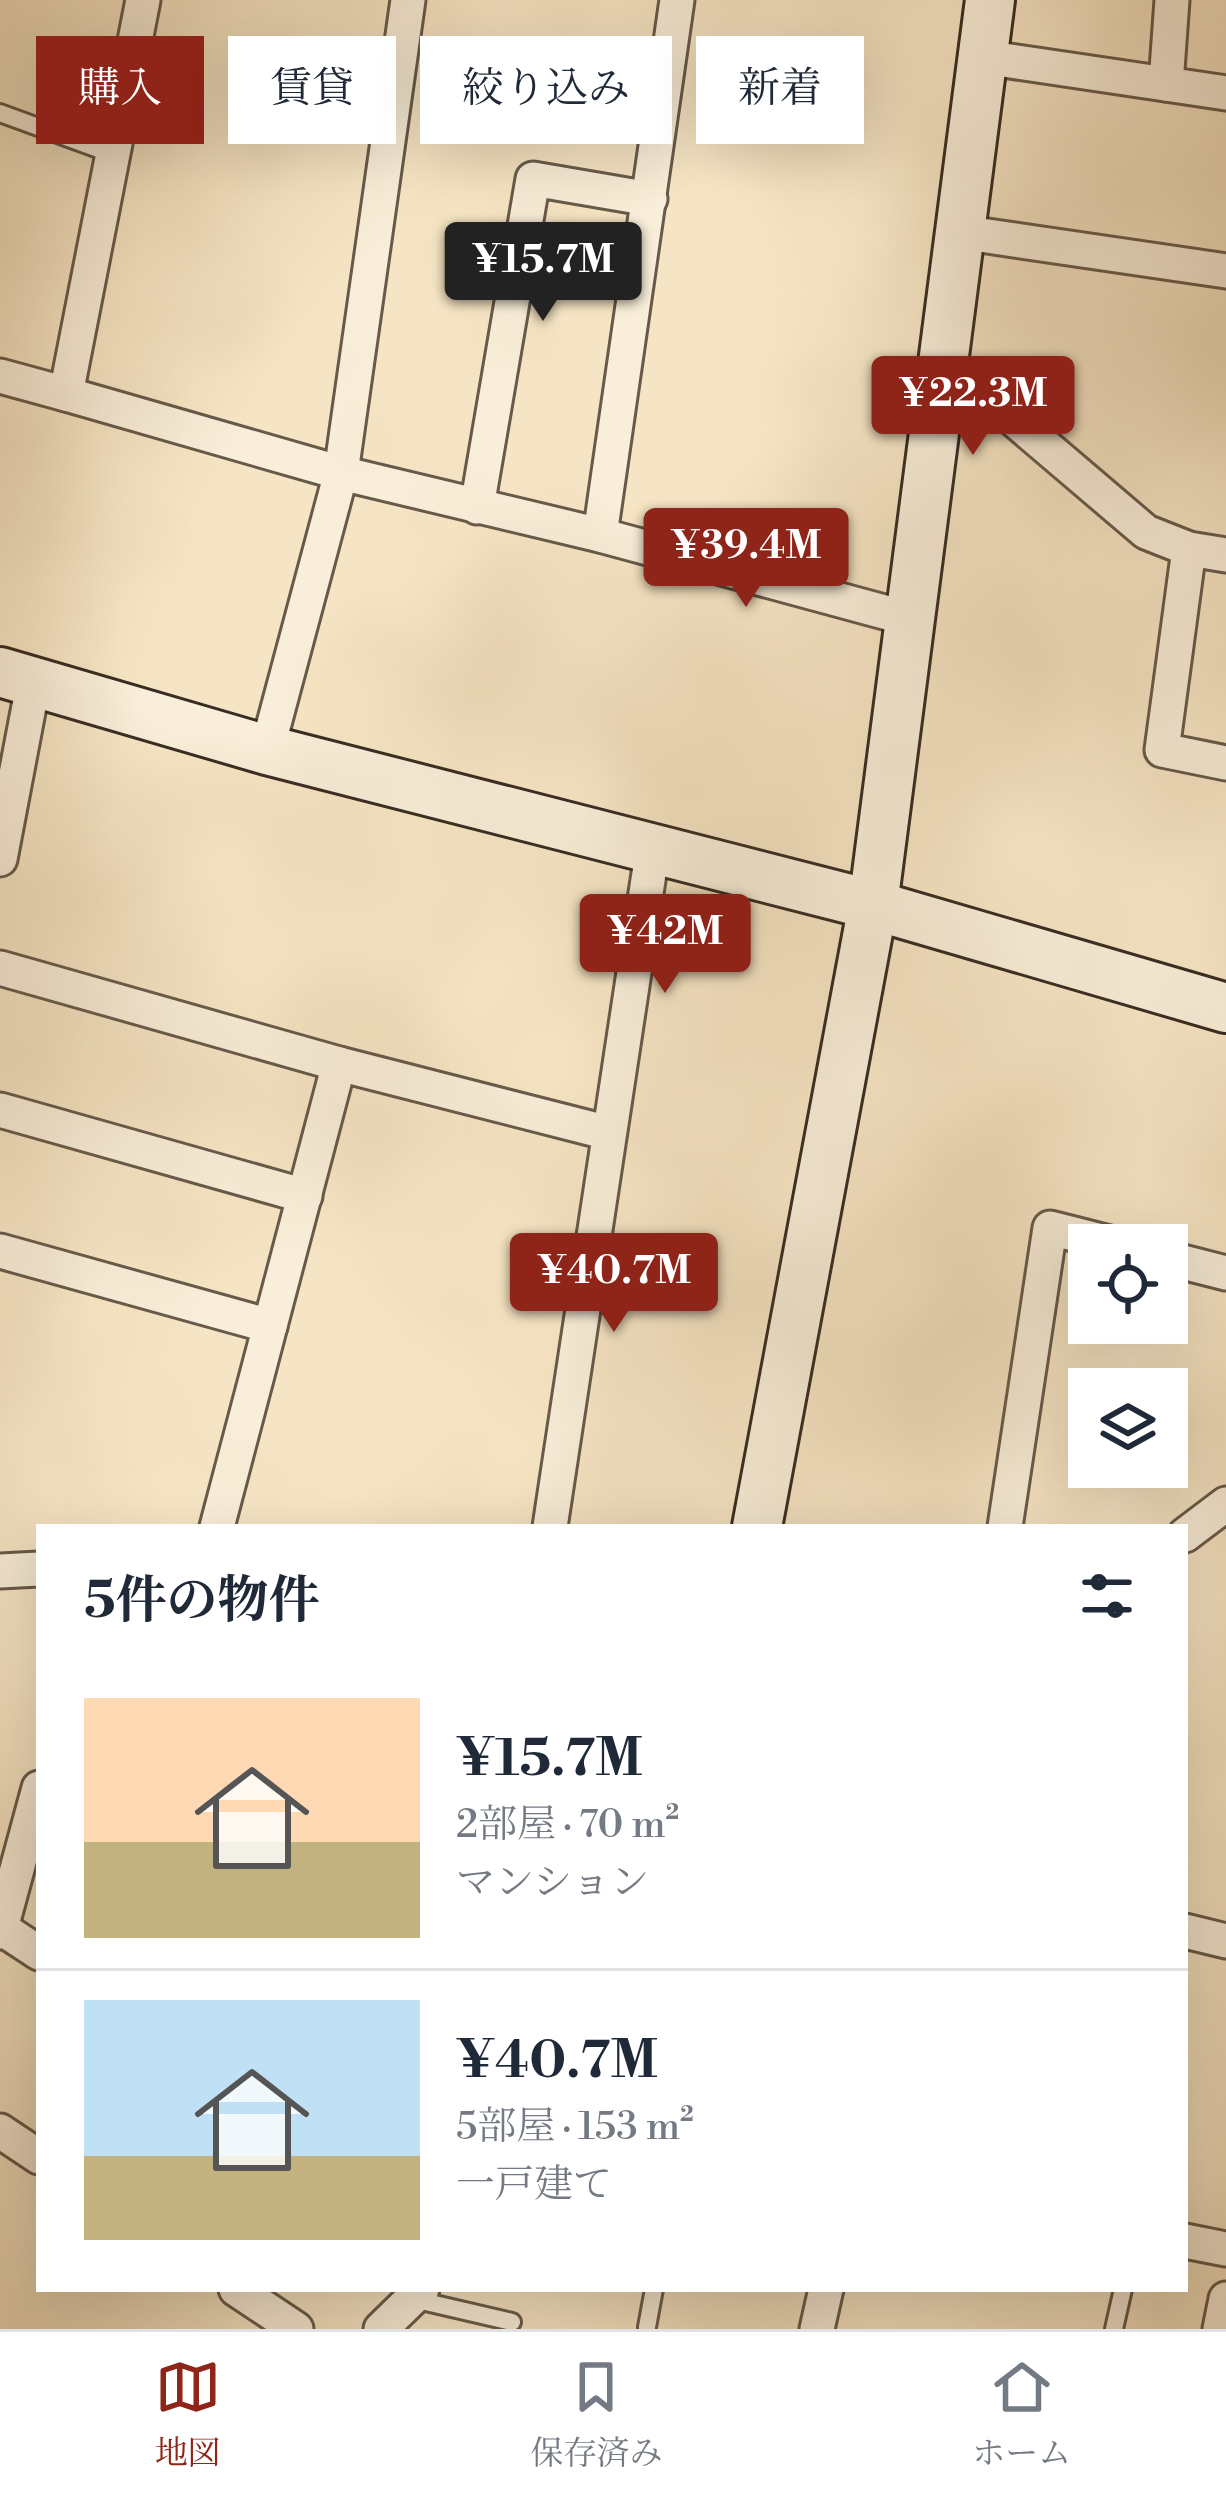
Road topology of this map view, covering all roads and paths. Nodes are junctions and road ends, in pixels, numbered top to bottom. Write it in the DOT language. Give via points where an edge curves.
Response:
graph roads {
  1 [pos="143,0"];
  2 [pos="408,0"];
  3 [pos="656,0"];
  4 [pos="677,0"];
  5 [pos="990,0"];
  6 [pos="1172,0"];
  7 [pos="666,36"];
  8 [pos="671,36"];
  9 [pos="983,57"];
  10 [pos="1166,84"];
  11 [pos="1226,93"];
  12 [pos="0,113"];
  13 [pos="657,144"];
  14 [pos="112,154"];
  15 [pos="650,199"];
  16 [pos="960,232"];
  17 [pos="1226,271"];
  18 [pos="943,359"];
  19 [pos="0,376"];
  20 [pos="66,394"];
  21 [pos="341,473"];
  22 [pos="477,508"];
  23 [pos="600,535"];
  24 [pos="1189,549"];
  25 [pos="1226,555"];
  26 [pos="910,619"];
  27 [pos="17,676"];
  28 [pos="267,750"];
  29 [pos="1226,763"];
  30 [pos="653,847"];
  31 [pos="0,859"];
  32 [pos="873,905"];
  33 [pos="0,968"];
  34 [pos="1226,1008"];
  35 [pos="339,1064"];
  36 [pos="0,1111"];
  37 [pos="609,1133"];
  38 [pos="305,1196"];
  39 [pos="1068,1233"];
  40 [pos="0,1251"];
  41 [pos="1188,1263"];
  42 [pos="1226,1273"];
  43 [pos="270,1326"];
  44 [pos="1226,1504"];
  45 [pos="218,1524"];
  46 [pos="550,1524"];
  47 [pos="758,1524"];
  48 [pos="1005,1524"];
  49 [pos="1188,1533"];
  50 [pos="36,1569"];
  51 [pos="0,1570"];
  52 [pos="36,1799"];
  53 [pos="1,1930"];
  54 [pos="1188,1932"];
  55 [pos="1226,1941"];
  56 [pos="36,1951"];
  57 [pos="0,2131"];
  58 [pos="36,2155"];
  59 [pos="1188,2242"];
  60 [pos="1226,2249"];
  61 [pos="240,2292"];
  62 [pos="653,2292"];
  63 [pos="825,2292"];
  64 [pos="1123,2292"];
  65 [pos="417,2294"];
  66 [pos="1226,2299"];
  67 [pos="512,2322"];
  68 [pos="647,2327"];
  69 [pos="296,2329"];
  70 [pos="381,2329"];
  71 [pos="818,2329"];
  72 [pos="1114,2329"];
  73 [pos="1220,2329"];
  1 -- 14 [label="street"];
  2 -- 21 [label="street"];
  3 -- 7 [label="street"];
  4 -- 8 [label="street"];
  5 -- 9 [label="street"];
  6 -- 10 [label="street"];
  9 -- 10 [label="street"];
  9 -- 16 [label="street"];
  10 -- 11 [label="street"];
  12 -- 14 [label="lane"];
  13 -- 15 [label="street"];
  14 -- 20 [label="street"];
  15 -- 22 [label="street" via="533,179"];
  15 -- 23 [label="street"];
  16 -- 17 [label="street"];
  16 -- 18 [label="street"];
  18 -- 24 [label="street" via="1146,532"];
  18 -- 26 [label="street"];
  19 -- 20 [label="street"];
  20 -- 21 [label="street"];
  21 -- 22 [label="street"];
  21 -- 28 [label="street"];
  22 -- 23 [label="street"];
  23 -- 26 [label="street"];
  24 -- 25 [label="street"];
  24 -- 29 [label="street" via="1162,750"];
  26 -- 32 [label="street"];
  27 -- 28 [label="street"];
  27 -- 31 [label="street"];
  28 -- 30 [label="street"];
  30 -- 32 [label="street"];
  30 -- 37 [label="street"];
  32 -- 34 [label="street"];
  32 -- 47 [label="street"];
  33 -- 35 [label="street"];
  35 -- 37 [label="street"];
  35 -- 38 [label="street"];
  36 -- 38 [label="street"];
  37 -- 46 [label="street"];
  38 -- 43 [label="street"];
  39 -- 48 [label="street" via="1050,1228"];
  40 -- 43 [label="street"];
  41 -- 42 [label="street"];
  43 -- 45 [label="street"];
  44 -- 49 [label="street"];
  50 -- 51 [label="street"];
  52 -- 53 [label="street"];
  53 -- 56 [label="street"];
  54 -- 55 [label="street"];
  57 -- 58 [label="street"];
  59 -- 60 [label="street"];
  61 -- 69 [label="street"];
  62 -- 68 [label="lane"];
  63 -- 71 [label="street"];
  64 -- 72 [label="lane"];
  65 -- 67 [label="lane"];
  65 -- 70 [label="street"];
  66 -- 73 [label="street"];
}
